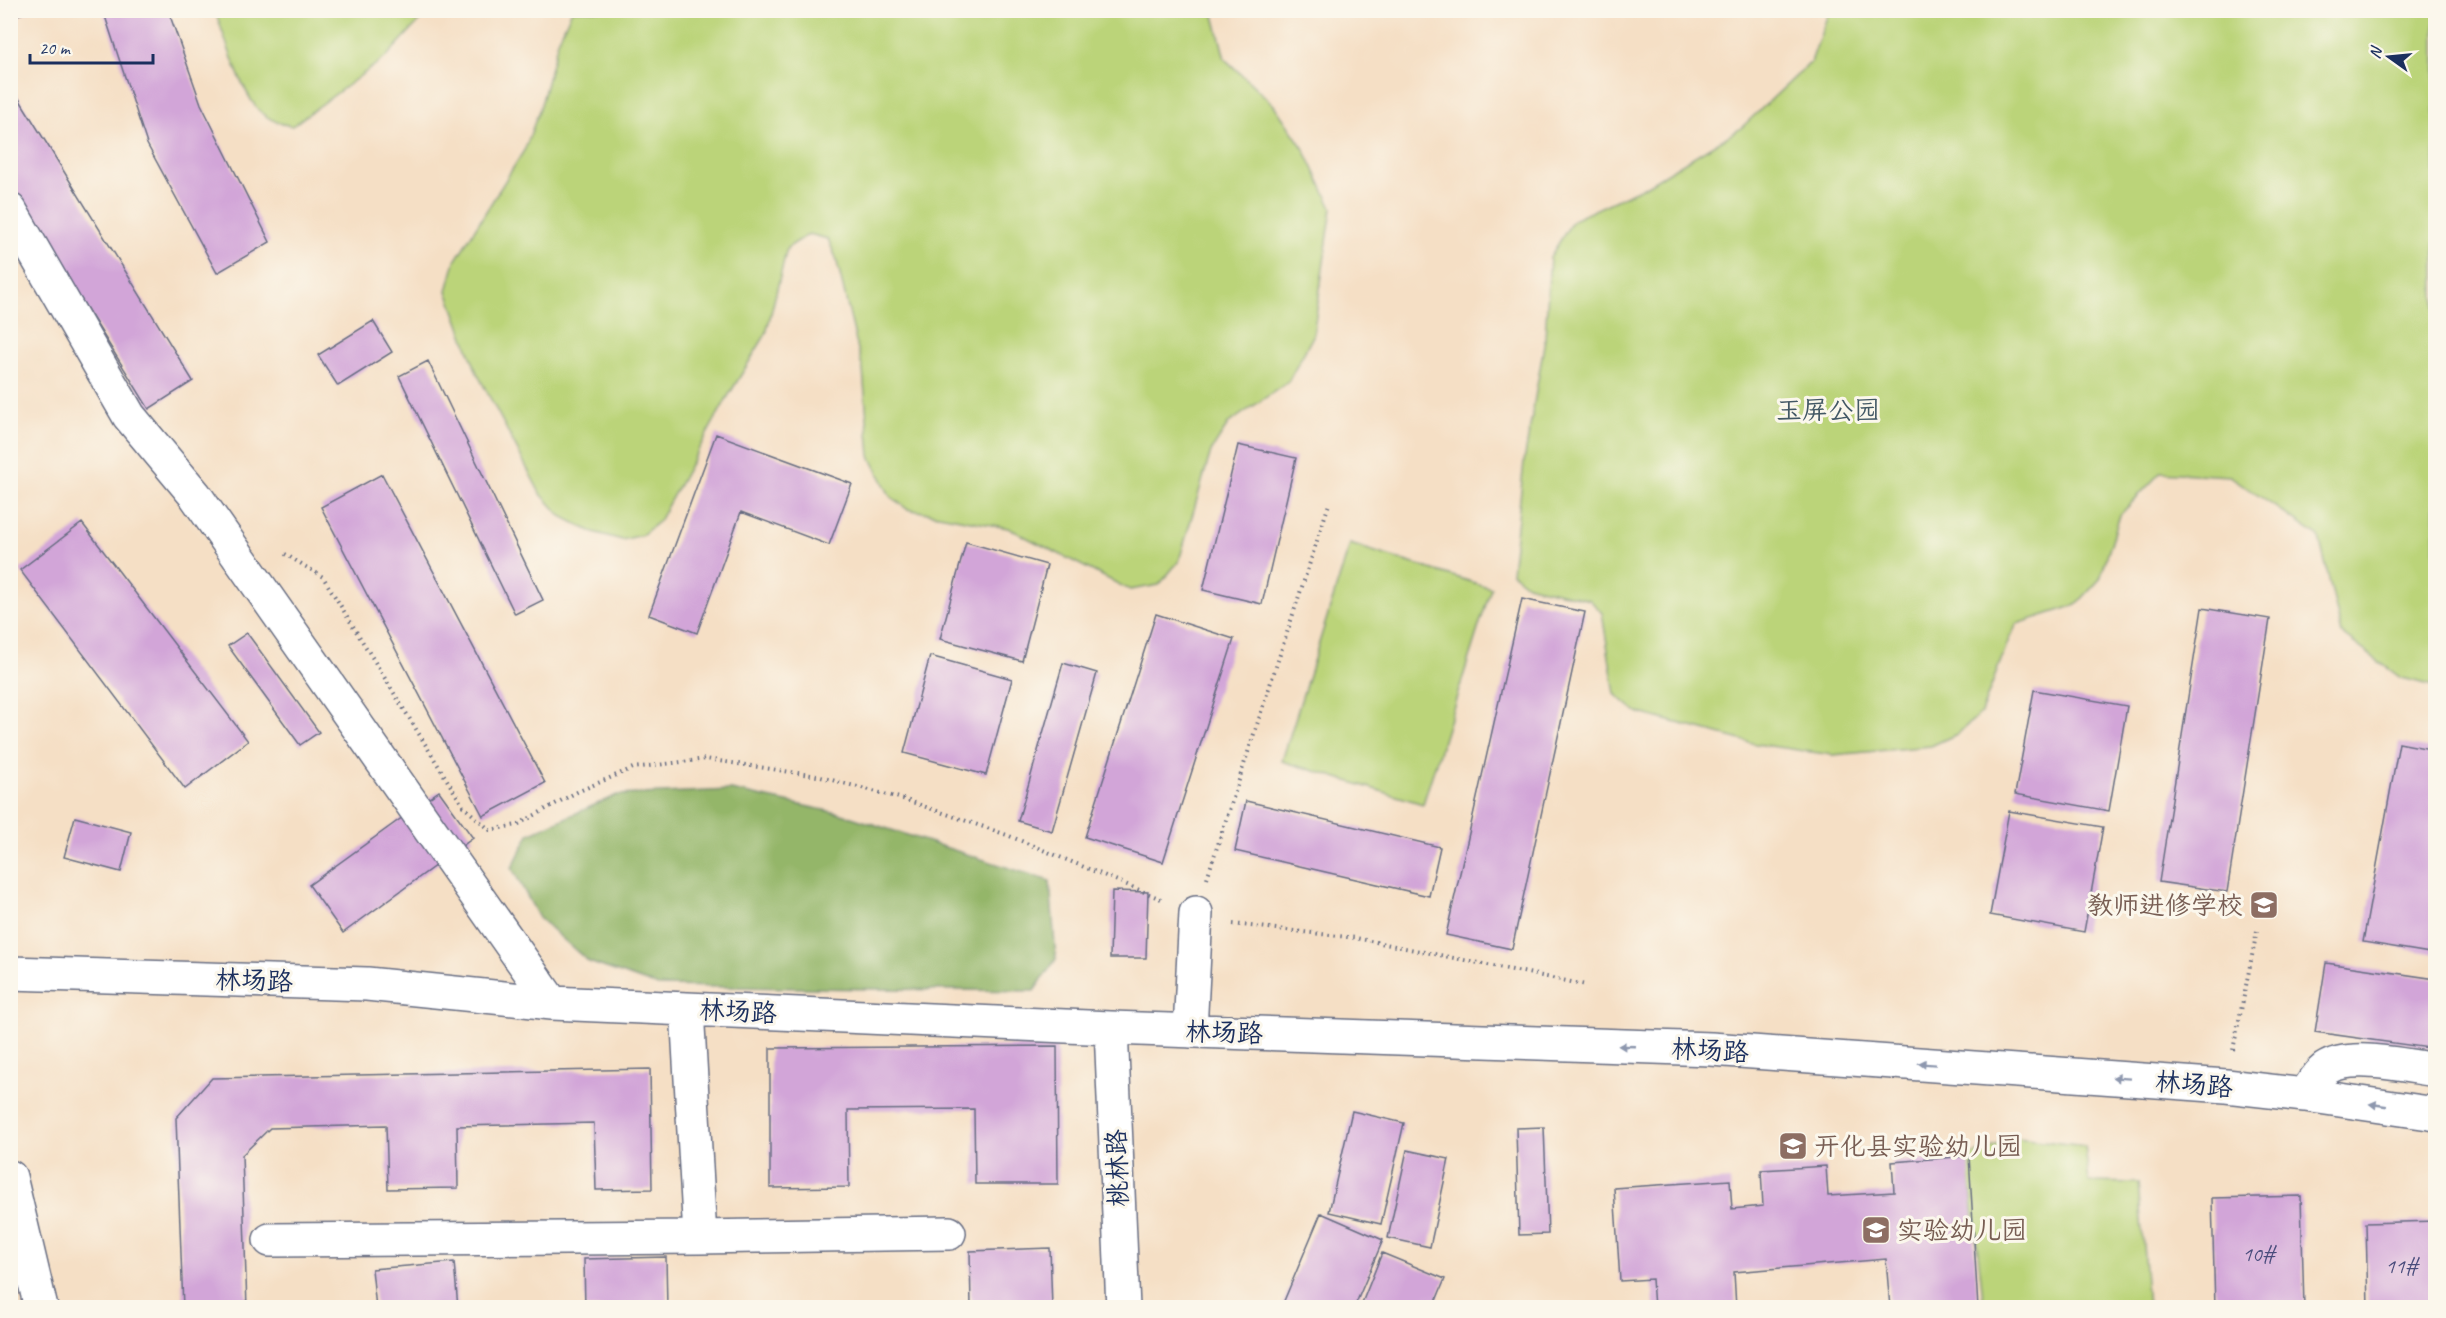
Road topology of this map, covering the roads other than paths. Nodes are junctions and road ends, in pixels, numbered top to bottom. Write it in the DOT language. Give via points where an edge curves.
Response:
graph roads {
  1 [pos="10,210"];
  2 [pos="1196,913"];
  3 [pos="10,973"];
  4 [pos="552,1003"];
  5 [pos="687,1009"];
  6 [pos="1111,1028"];
  7 [pos="1190,1030"];
  8 [pos="2436,1070"];
  9 [pos="2305,1095"];
  10 [pos="2436,1114"];
  11 [pos="10,1177"];
  12 [pos="949,1233"];
  13 [pos="700,1237"];
  14 [pos="270,1240"];
  15 [pos="41,1308"];
  16 [pos="1123,1308"];
  1 -- 4 [label="street" via="129,416 195,495"];
  2 -- 7 [label="street"];
  3 -- 4 [label="street, 林场路" via="367,984"];
  4 -- 5 [label="street, 林场路"];
  5 -- 6 [label="street, 林场路"];
  5 -- 13 [label="street"];
  6 -- 7 [label="street, 林场路"];
  6 -- 16 [label="street, 桃林路"];
  9 -- 7 [label="street, 林场路, one-way" via="1711,1049"];
  8 -- 9 [label="street" via="2343,1062 2322,1071"];
  10 -- 9 [label="street, 林场路, one-way"];
  11 -- 15 [label="street"];
  12 -- 13 [label="street"];
  13 -- 14 [label="street"];
}
